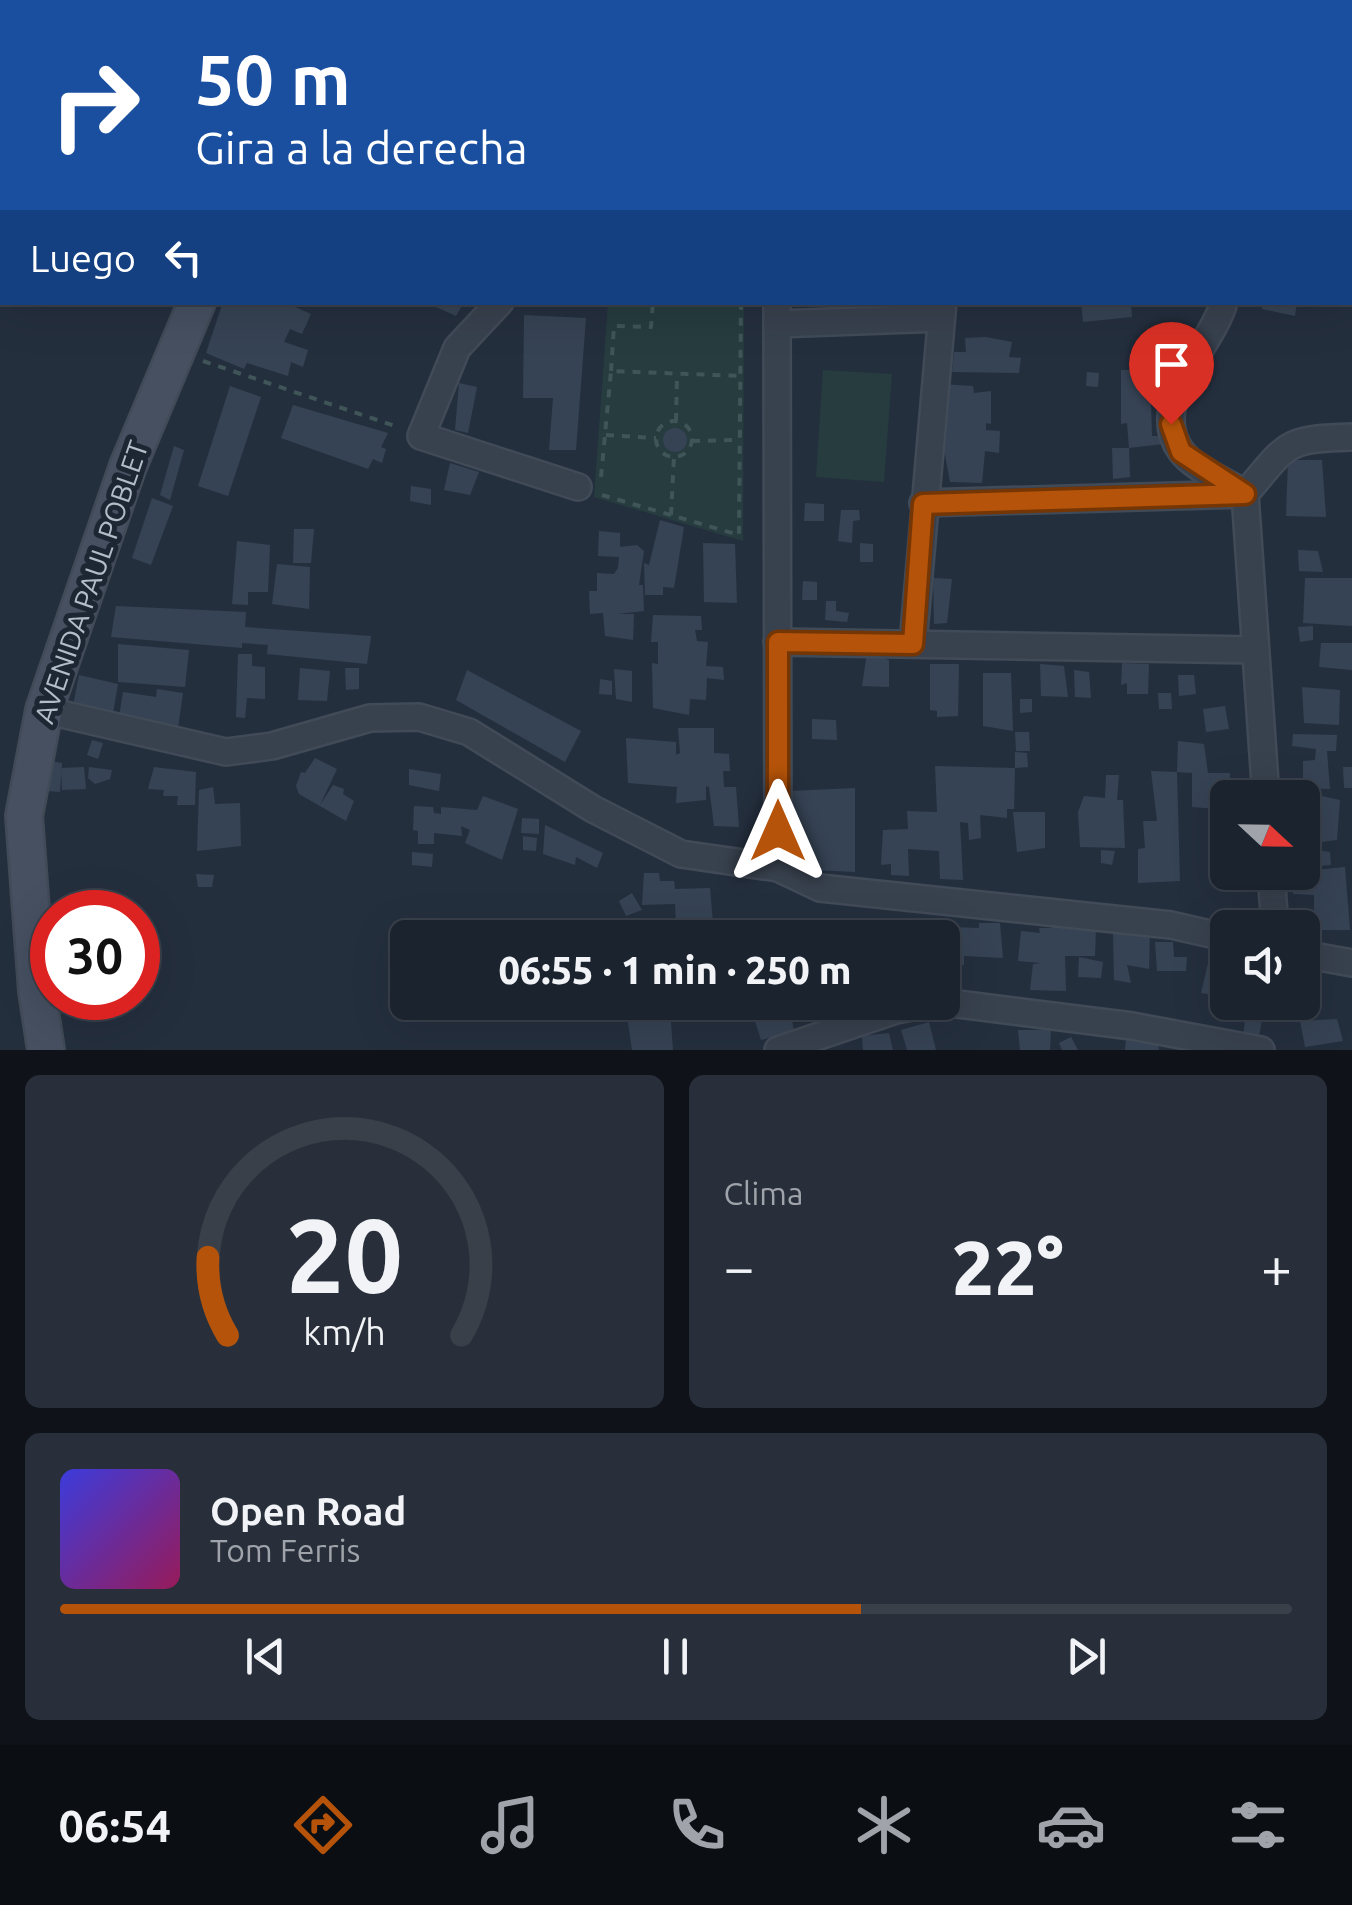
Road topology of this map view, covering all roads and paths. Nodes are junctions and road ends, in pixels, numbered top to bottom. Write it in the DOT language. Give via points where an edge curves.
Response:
graph roads {
  1 [pos="196,305"];
  2 [pos="497,305"];
  3 [pos="653,305"];
  4 [pos="741,305"];
  5 [pos="1223,305"];
  6 [pos="942,310"];
  7 [pos="777,313"];
  8 [pos="176,352"];
  9 [pos="611,372"];
  10 [pos="677,374"];
  11 [pos="740,376"];
  12 [pos="676,421"];
  13 [pos="605,435"];
  14 [pos="421,436"];
  15 [pos="656,438"];
  16 [pos="1352,438"];
  17 [pos="740,440"];
  18 [pos="692,441"];
  19 [pos="674,458"];
  20 [pos="578,487"];
  21 [pos="1245,494"];
  22 [pos="923,504"];
  23 [pos="671,516"];
  24 [pos="778,642"];
  25 [pos="913,644"];
  26 [pos="1255,650"];
  27 [pos="44,710"];
  28 [pos="1265,780"];
  29 [pos="778,868"];
  30 [pos="1210,934"];
  31 [pos="1320,957"];
  32 [pos="1352,963"];
  33 [pos="960,1004"];
  34 [pos="866,1020"];
  35 [pos="46,1050"];
  36 [pos="778,1050"];
  37 [pos="1261,1050"];
  1 -- 8 [label="main road, AVENIDA PAUL POBLET"];
  2 -- 14 [label="street" via="457,348"];
  3 -- 9 [label="path" via="651,327 614,326"];
  4 -- 11 [label="path"];
  5 -- 21 [label="street" via="1177,388 1171,424 1181,452"];
  6 -- 7 [label="street"];
  6 -- 22 [label="street"];
  7 -- 24 [label="street"];
  8 -- 14 [label="path"];
  8 -- 27 [label="main road, AVENIDA PAUL POBLET" via="128,466"];
  9 -- 10 [label="path"];
  9 -- 13 [label="path"];
  10 -- 11 [label="path"];
  10 -- 12 [label="path"];
  11 -- 17 [label="path"];
  12 -- 15 [label="path"];
  12 -- 18 [label="path" via="687,426"];
  13 -- 15 [label="path"];
  13 -- 23 [label="path" via="600,494"];
  14 -- 20 [label="street"];
  15 -- 19 [label="path" via="659,449"];
  16 -- 21 [label="street" via="1303,439 1282,451"];
  17 -- 18 [label="path"];
  17 -- 23 [label="path" via="739,535"];
  18 -- 19 [label="path"];
  19 -- 23 [label="path"];
  21 -- 22 [label="street"];
  21 -- 26 [label="street"];
  22 -- 25 [label="street"];
  24 -- 25 [label="street"];
  24 -- 29 [label="street"];
  25 -- 26 [label="street"];
  26 -- 28 [label="street"];
  27 -- 29 [label="street" via="226,752 370,718 419,717 469,732 592,809 681,854"];
  27 -- 35 [label="main road, AVENIDA PAUL POBLET" via="24,816"];
  29 -- 30 [label="street" via="820,888"];
  31 -- 32 [label="street"];
  33 -- 37 [label="street"];
  34 -- 36 [label="street"];
}
